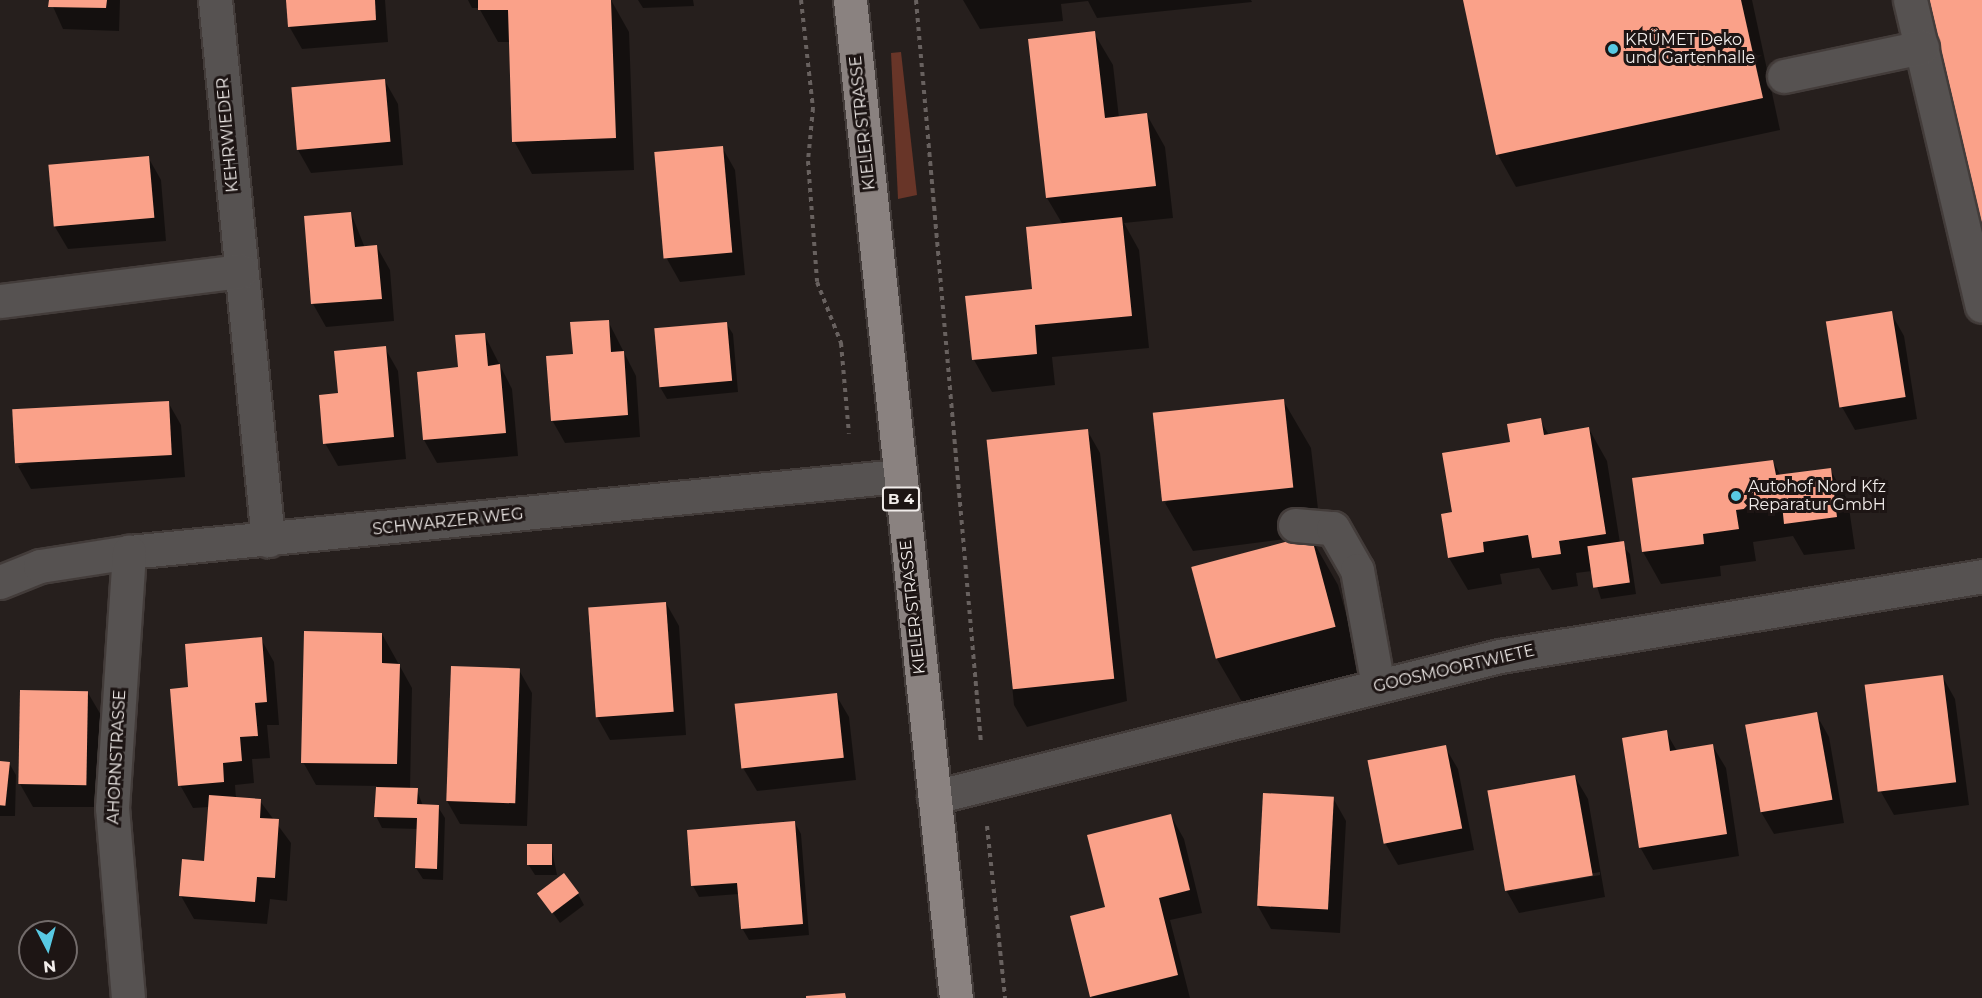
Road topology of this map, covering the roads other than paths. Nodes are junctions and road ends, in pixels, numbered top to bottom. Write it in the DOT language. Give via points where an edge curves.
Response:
graph roads {
  1 [pos="215,0"];
  2 [pos="850,0"];
  3 [pos="1910,0"];
  4 [pos="1922,47"];
  5 [pos="1784,76"];
  6 [pos="241,271"];
  7 [pos="0,301"];
  8 [pos="1982,306"];
  9 [pos="899,476"];
  10 [pos="1295,525"];
  11 [pos="268,540"];
  12 [pos="129,552"];
  13 [pos="1982,576"];
  14 [pos="0,582"];
  15 [pos="1378,686"];
  16 [pos="934,797"];
  17 [pos="128,998"];
  18 [pos="956,998"];
  1 -- 6 [label="street, KEHRWIEDER"];
  2 -- 9 [label="main road, KIELER STRASSE / B 4"];
  3 -- 4 [label="street"];
  4 -- 5 [label="street"];
  4 -- 8 [label="street"];
  6 -- 7 [label="street"];
  6 -- 11 [label="street, KEHRWIEDER"];
  9 -- 11 [label="street, SCHWARZER WEG"];
  9 -- 16 [label="main road, KIELER STRASSE / B 4"];
  10 -- 15 [label="street" via="1333,528 1357,570"];
  11 -- 12 [label="street, SCHWARZER WEG"];
  12 -- 14 [label="street, SCHWARZER WEG" via="40,566"];
  12 -- 17 [label="street, AHORNSTRASSE" via="112,808"];
  13 -- 15 [label="street, GOOSMOORTWIETE" via="1500,656"];
  15 -- 16 [label="street, GOOSMOORTWIETE"];
  16 -- 18 [label="main road, KIELER STRASSE / B 4"];
}
